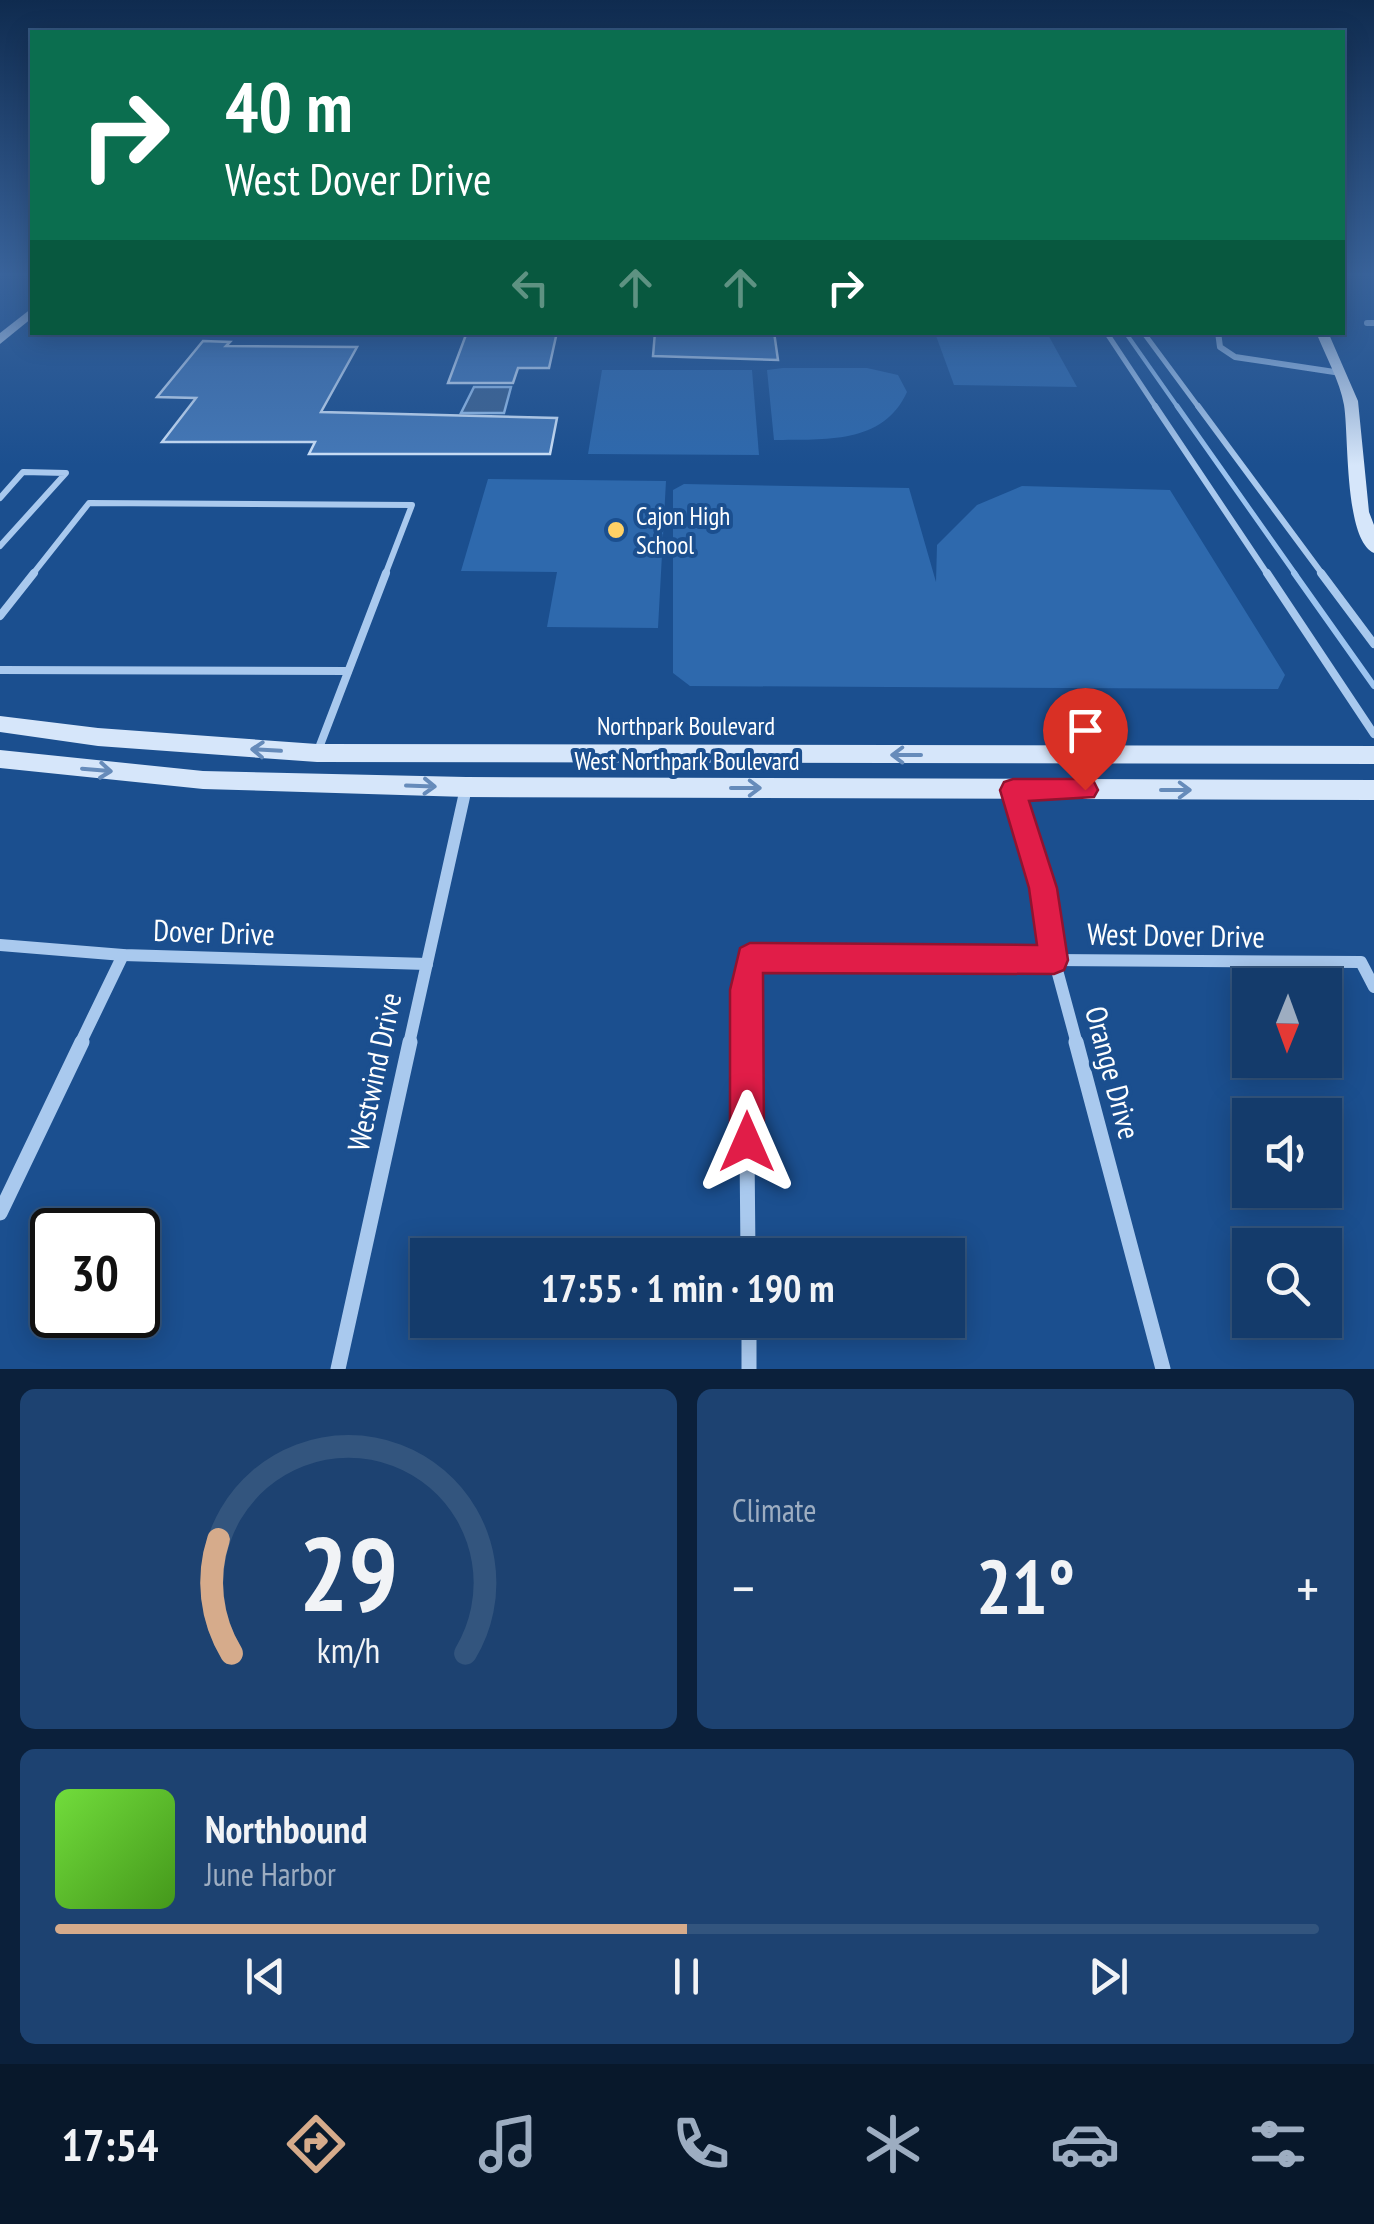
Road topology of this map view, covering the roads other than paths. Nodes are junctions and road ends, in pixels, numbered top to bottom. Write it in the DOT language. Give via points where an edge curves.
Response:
graph roads {
  1 [pos="1110,338"];
  2 [pos="1147,338"];
  3 [pos="1219,338"];
  4 [pos="1325,338"];
  5 [pos="1341,373"];
  6 [pos="0,498"];
  7 [pos="0,546"];
  8 [pos="1374,547"];
  9 [pos="0,616"];
  10 [pos="1374,644"];
  11 [pos="0,670"];
  12 [pos="348,671"];
  13 [pos="0,724"];
  14 [pos="1374,734"];
  15 [pos="316,752"];
  16 [pos="1003,755"];
  17 [pos="1374,755"];
  18 [pos="0,758"];
  19 [pos="466,787"];
  20 [pos="1013,790"];
  21 [pos="1374,790"];
  22 [pos="0,944"];
  23 [pos="123,954"];
  24 [pos="1054,960"];
  25 [pos="427,964"];
  26 [pos="1374,987"];
  27 [pos="0,1212"];
  28 [pos="748,1238"];
  29 [pos="749,1338"];
  30 [pos="338,1369"];
  31 [pos="749,1369"];
  32 [pos="1163,1369"];
  1 -- 14 [label="lane"];
  2 -- 10 [label="lane"];
  3 -- 5 [label="street" via="1234,357"];
  4 -- 5 [label="main road"];
  5 -- 8 [label="main road" via="1351,401 1361,512"];
  6 -- 7 [label="lane" via="23,472 66,473"];
  9 -- 12 [label="lane" via="89,503 412,504"];
  11 -- 12 [label="lane"];
  12 -- 15 [label="lane"];
  15 -- 13 [label="main road, Northpark Boulevard, one-way" via="98,738"];
  16 -- 15 [label="main road, Northpark Boulevard, one-way"];
  16 -- 17 [label="main road, Northpark Boulevard"];
  16 -- 20 [label="main road"];
  18 -- 19 [label="main road, West Northpark Boulevard, one-way" via="203,780"];
  19 -- 20 [label="main road, West Northpark Boulevard, one-way"];
  19 -- 25 [label="street, Westwind Drive"];
  20 -- 21 [label="main road, West Northpark Boulevard, one-way"];
  20 -- 24 [label="street, Orange Drive" via="1043,888"];
  22 -- 23 [label="street, Dover Drive"];
  23 -- 25 [label="street, Dover Drive"];
  23 -- 27 [label="street"];
  24 -- 26 [label="street, West Dover Drive" via="1361,962"];
  24 -- 28 [label="street, West Dover Drive" via="750,958"];
  24 -- 32 [label="street, Orange Drive"];
  25 -- 30 [label="street, Westwind Drive"];
  29 -- 31 [label="street"];
}
